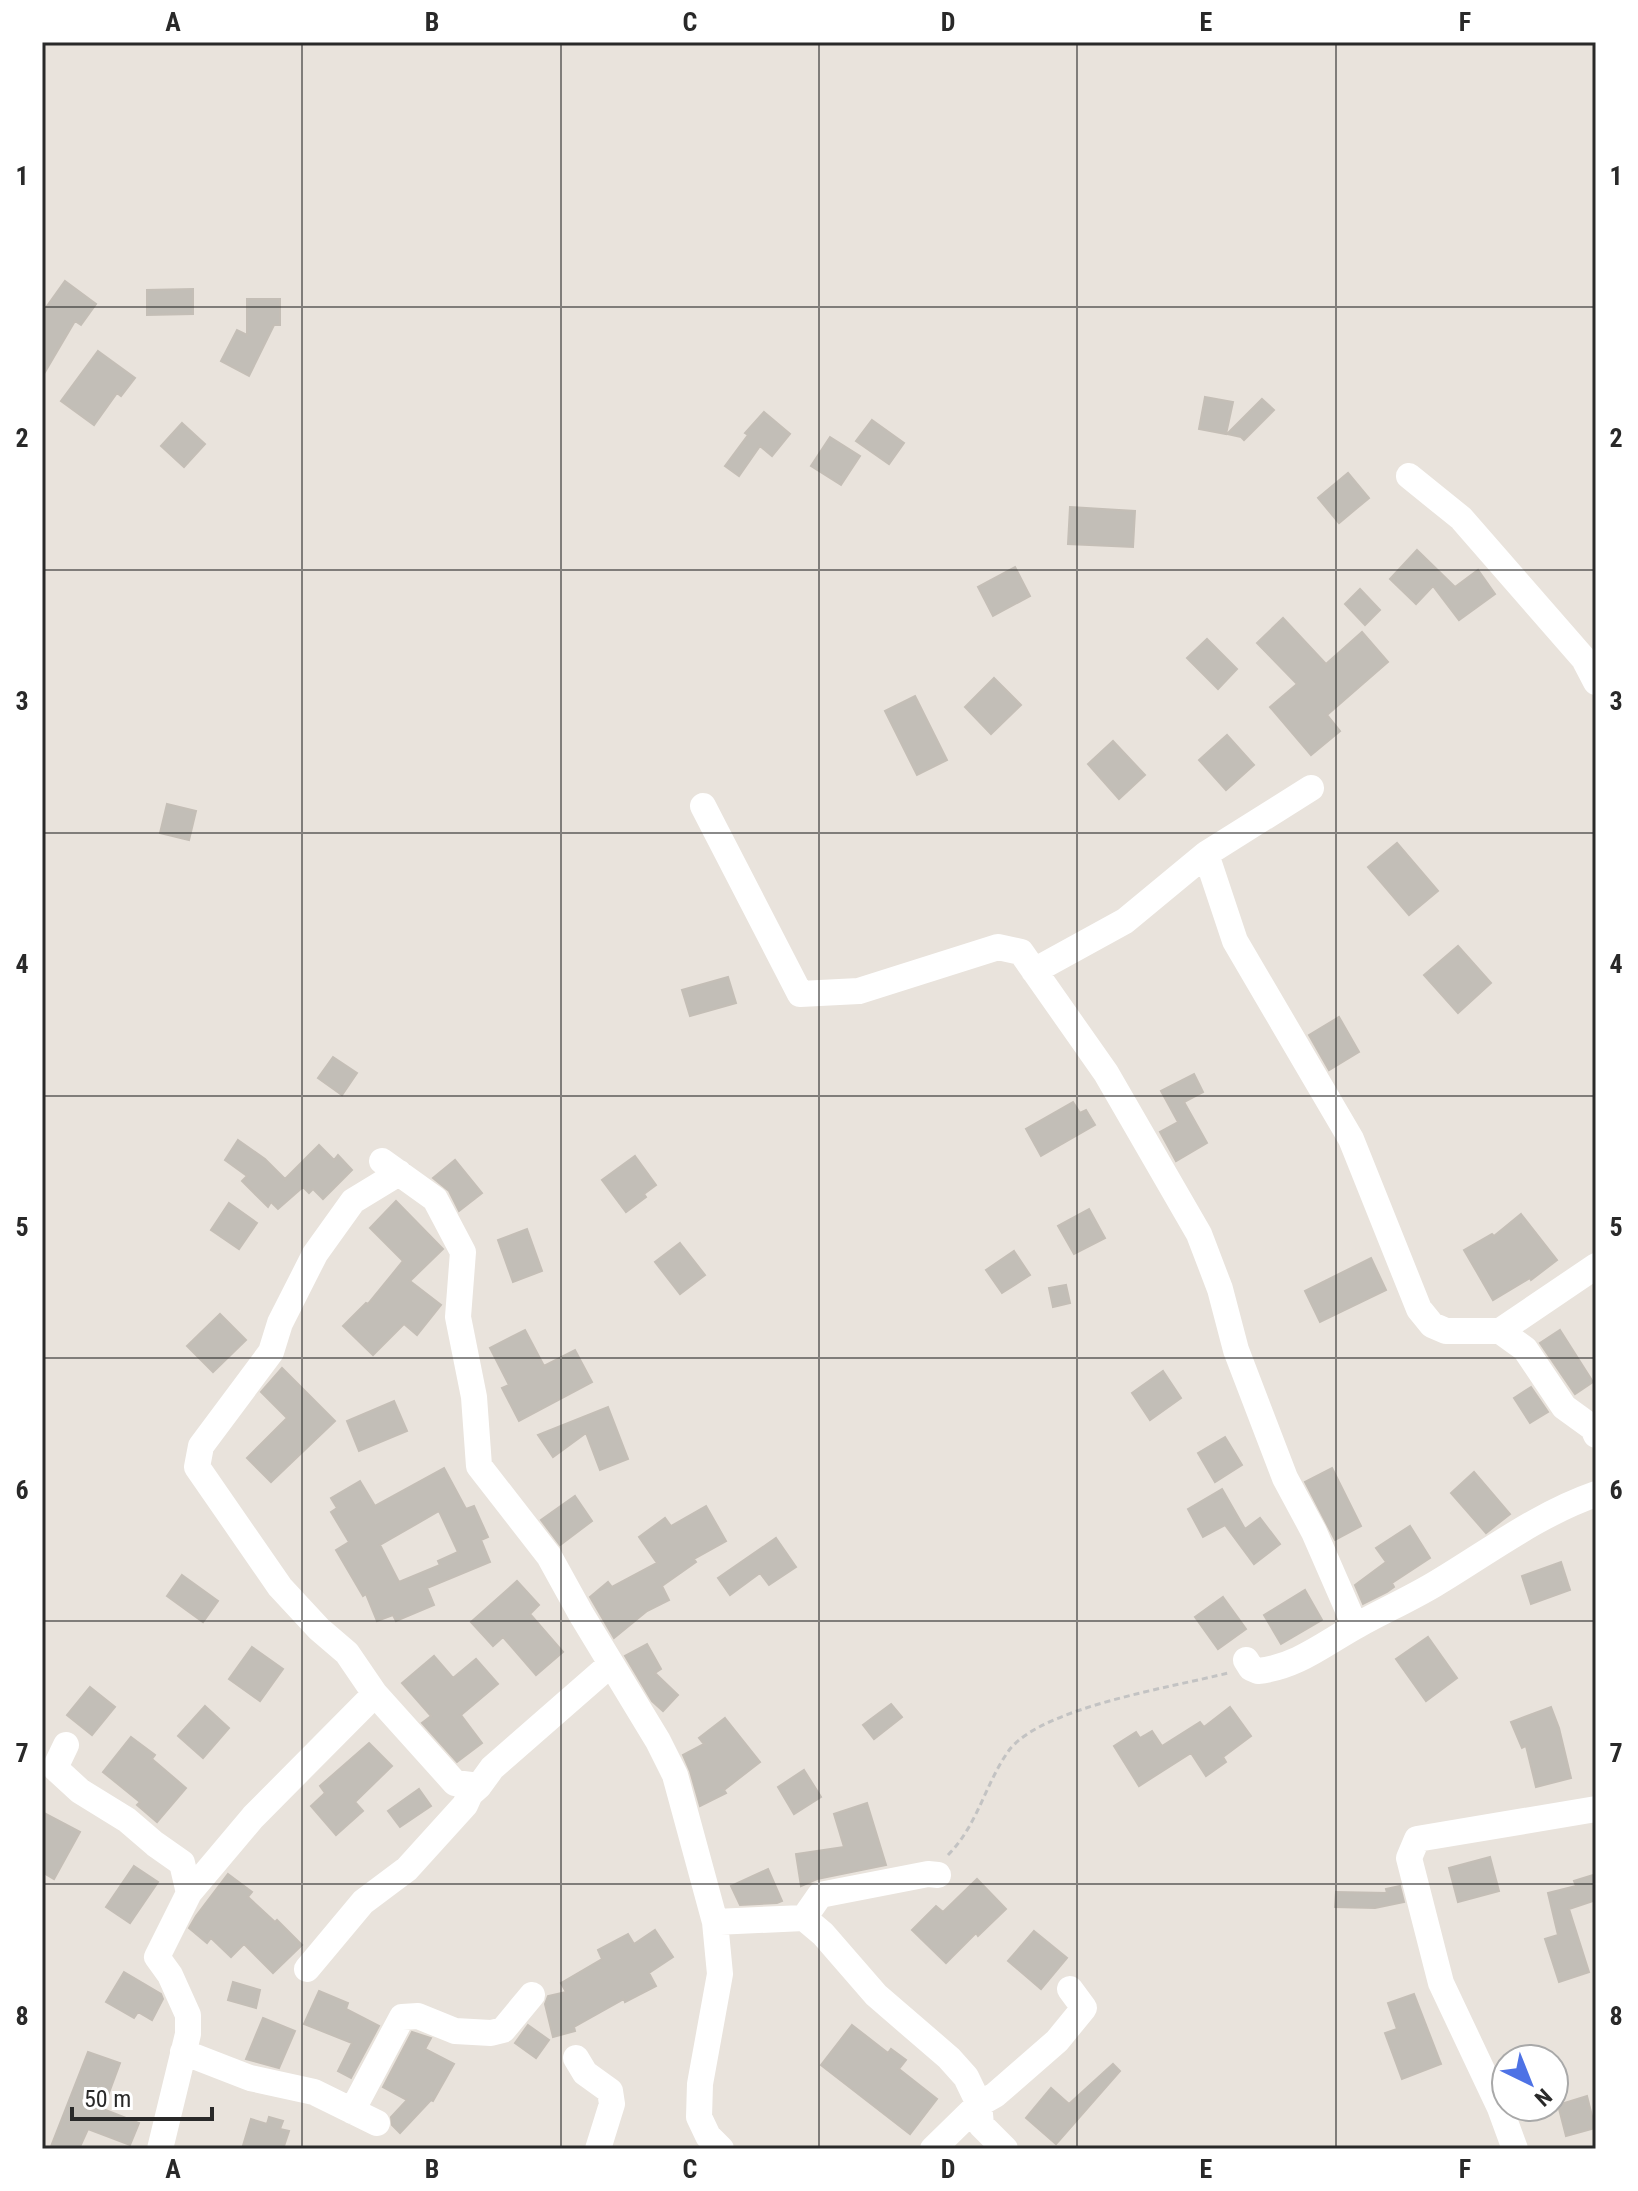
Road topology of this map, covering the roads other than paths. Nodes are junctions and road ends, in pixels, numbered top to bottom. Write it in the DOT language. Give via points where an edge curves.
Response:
graph roads {
  1 [pos="1409,476"];
  2 [pos="1596,682"];
  3 [pos="1311,788"];
  4 [pos="703,806"];
  5 [pos="1206,854"];
  6 [pos="1034,971"];
  7 [pos="1596,1266"];
  8 [pos="1500,1331"];
  9 [pos="1596,1435"];
  10 [pos="1596,1494"];
  11 [pos="1355,1626"];
  12 [pos="611,1664"];
  13 [pos="1249,1664"];
  14 [pos="375,1694"];
  15 [pos="66,1745"];
  16 [pos="479,1786"];
  17 [pos="1596,1809"];
  18 [pos="933,1874"];
  19 [pos="189,1893"];
  20 [pos="804,1918"];
  21 [pos="715,1922"];
  22 [pos="307,1969"];
  23 [pos="1070,1989"];
  24 [pos="532,1995"];
  25 [pos="183,2052"];
  26 [pos="576,2058"];
  27 [pos="979,2104"];
  28 [pos="352,2111"];
  29 [pos="377,2123"];
  30 [pos="160,2149"];
  31 [pos="598,2149"];
  32 [pos="721,2149"];
  33 [pos="933,2149"];
  34 [pos="1005,2149"];
  35 [pos="1515,2149"];
  1 -- 2 [label="street" via="1461,518 1584,659"];
  3 -- 5 [label="street"];
  4 -- 6 [label="street" via="800,994 859,991 998,947 1021,952"];
  5 -- 6 [label="street" via="1125,921"];
  5 -- 8 [label="street" via="1235,941 1351,1139 1419,1309 1432,1325 1446,1331"];
  6 -- 11 [label="street" via="1106,1073 1199,1234 1285,1478"];
  7 -- 8 [label="street"];
  8 -- 9 [label="street" via="1525,1349 1564,1407"];
  10 -- 11 [label="street" via="1540,1519"];
  11 -- 13 [label="street" via="1302,1659 1270,1670 1258,1671"];
  12 -- 14 [label="street" via="549,1556 479,1466 474,1397 458,1317 463,1252 435,1199 390,1167 353,1201 315,1254 271,1352 201,1446 197,1467 280,1587 347,1653"];
  12 -- 16 [label="street" via="492,1768"];
  12 -- 21 [label="street" via="675,1775"];
  14 -- 16 [label="street" via="455,1783"];
  14 -- 19 [label="street" via="253,1817"];
  15 -- 19 [label="street" via="55,1768 182,1863"];
  16 -- 22 [label="street" via="407,1869 363,1902"];
  17 -- 35 [label="street" via="1417,1839 1409,1858 1441,1983"];
  18 -- 20 [label="street" via="820,1895"];
  19 -- 25 [label="street" via="157,1957 188,2015"];
  20 -- 21 [label="street"];
  20 -- 27 [label="street" via="876,1995 949,2058"];
  21 -- 32 [label="street" via="720,1974 699,2117"];
  23 -- 27 [label="street" via="1084,2008 1057,2041"];
  24 -- 28 [label="street" via="503,2030 491,2033 455,2031 418,2016 402,2017"];
  25 -- 28 [label="street" via="250,2078 314,2092"];
  25 -- 30 [label="street"];
  26 -- 31 [label="street" via="585,2073 610,2091 612,2104"];
  27 -- 33 [label="street"];
  27 -- 34 [label="street" via="981,2125"];
  28 -- 29 [label="street"];
}
